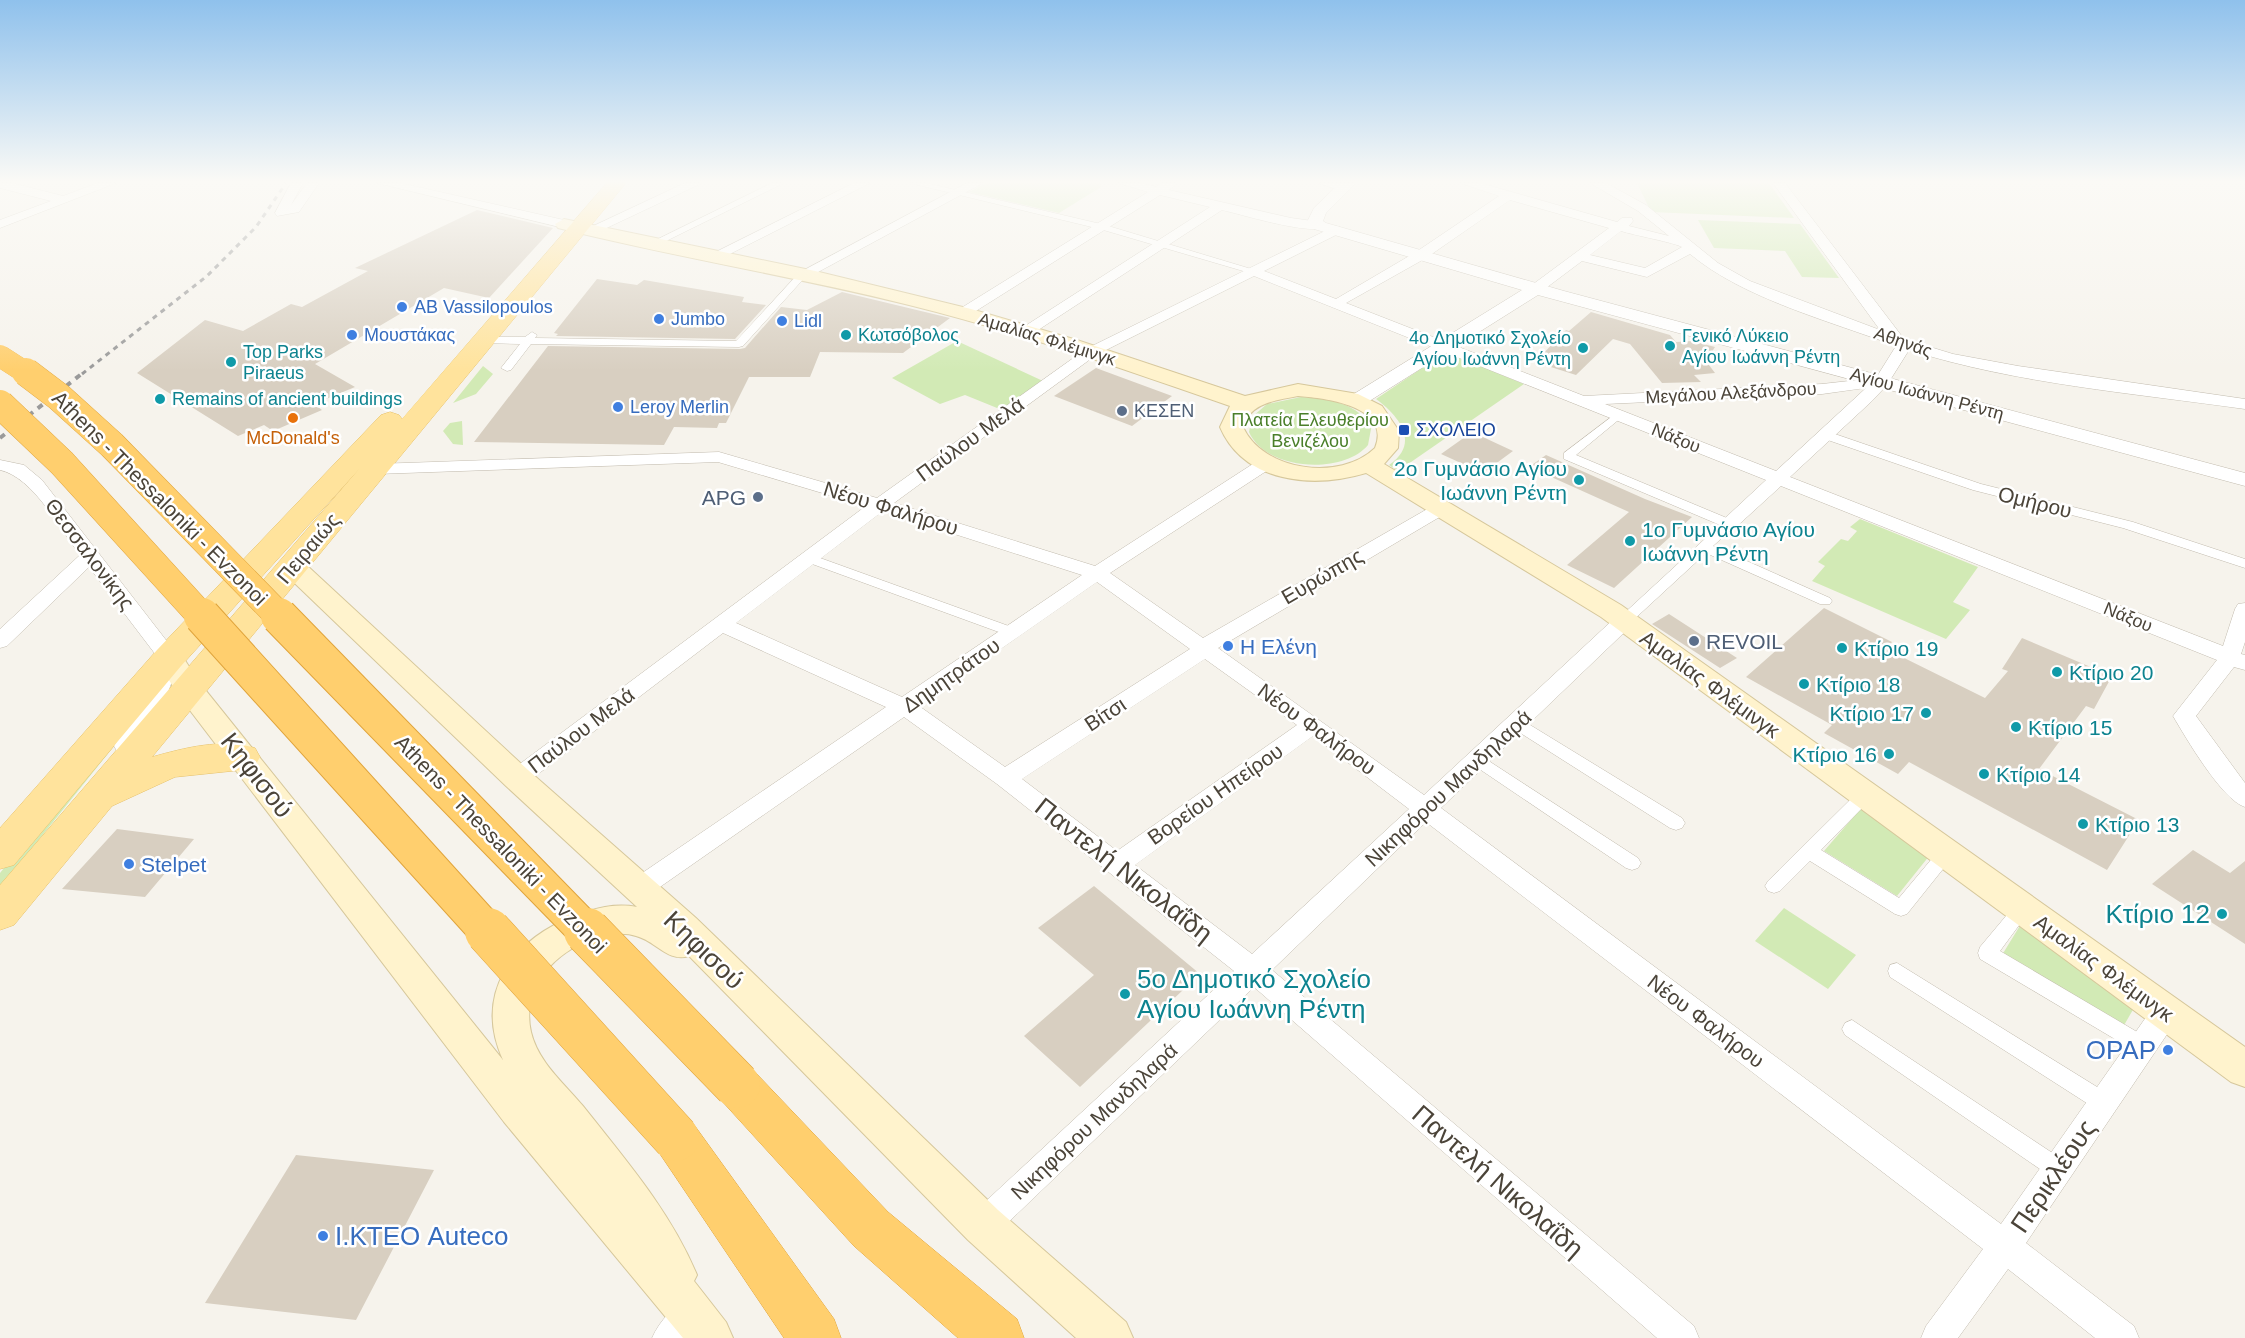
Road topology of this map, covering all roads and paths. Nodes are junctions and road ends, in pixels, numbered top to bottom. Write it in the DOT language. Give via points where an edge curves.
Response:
graph roads {
  1 [pos="559,245"];
  2 [pos="563,245"];
  3 [pos="666,245"];
  4 [pos="737,245"];
  5 [pos="858,245"];
  6 [pos="1072,245"];
  7 [pos="1161,245"];
  8 [pos="1168,245"];
  9 [pos="1297,245"];
  10 [pos="1388,245"];
  11 [pos="1435,245"];
  12 [pos="1594,245"];
  13 [pos="1684,245"];
  14 [pos="1688,245"];
  15 [pos="1825,245"];
  16 [pos="1421,255"];
  17 [pos="715,256"];
  18 [pos="1579,256"];
  19 [pos="1253,271"];
  20 [pos="802,275"];
  21 [pos="1536,288"];
  22 [pos="1343,299"];
  23 [pos="963,313"];
  24 [pos="1027,331"];
  25 [pos="532,336"];
  26 [pos="485,340"];
  27 [pos="1905,344"];
  28 [pos="1443,347"];
  29 [pos="1091,352"];
  30 [pos="0,356"];
  31 [pos="507,368"];
  32 [pos="1881,382"];
  33 [pos="1356,401"];
  34 [pos="1581,401"];
  35 [pos="0,404"];
  36 [pos="1246,404"];
  37 [pos="2245,404"];
  38 [pos="1618,416"];
  39 [pos="1826,435"];
  40 [pos="1265,464"];
  41 [pos="1368,464"];
  42 [pos="0,465"];
  43 [pos="376,469"];
  44 [pos="1779,479"];
  45 [pos="2245,480"];
  46 [pos="880,504"];
  47 [pos="1442,508"];
  48 [pos="1729,524"];
  49 [pos="1704,547"];
  50 [pos="92,555"];
  51 [pos="809,558"];
  52 [pos="2245,564"];
  53 [pos="292,566"];
  54 [pos="1096,573"];
  55 [pos="1825,601"];
  56 [pos="2245,609"];
  57 [pos="1624,621"];
  58 [pos="721,624"];
  59 [pos="1012,632"];
  60 [pos="0,641"];
  61 [pos="1203,647"];
  62 [pos="169,658"];
  63 [pos="2237,660"];
  64 [pos="189,689"];
  65 [pos="905,707"];
  66 [pos="1517,723"];
  67 [pos="1313,725"];
  68 [pos="242,757"];
  69 [pos="1478,760"];
  70 [pos="517,778"];
  71 [pos="1005,778"];
  72 [pos="1864,796"];
  73 [pos="2245,798"];
  74 [pos="93,803"];
  75 [pos="1426,809"];
  76 [pos="1676,823"];
  77 [pos="1809,851"];
  78 [pos="0,854"];
  79 [pos="1946,854"];
  80 [pos="1632,863"];
  81 [pos="1117,864"];
  82 [pos="1774,886"];
  83 [pos="638,889"];
  84 [pos="2022,909"];
  85 [pos="0,913"];
  86 [pos="1897,970"];
  87 [pos="1254,971"];
  88 [pos="765,1009"];
  89 [pos="2166,1012"];
  90 [pos="1852,1029"];
  91 [pos="2142,1045"];
  92 [pos="2245,1069"];
  93 [pos="2103,1102"];
  94 [pos="2058,1169"];
  95 [pos="983,1226"];
  96 [pos="2005,1246"];
  97 [pos="691,1330"];
  98 [pos="815,1338"];
  99 [pos="998,1338"];
  100 [pos="1110,1338"];
  101 [pos="1682,1338"];
  102 [pos="1938,1338"];
  103 [pos="2122,1338"];
  1 -- 62 [label="main road, Πειραιώς" via="464,339"];
  2 -- 26 [label="main road, Πειραιώς"];
  3 -- 17 [label="main road, Αμαλίας Φλέμινγκ"];
  4 -- 17 [label="street"];
  5 -- 20 [label="street"];
  6 -- 23 [label="street"];
  7 -- 24 [label="street"];
  8 -- 19 [label="street, Νάξου"];
  9 -- 19 [label="street, Παύλου Μελά"];
  10 -- 16 [label="street, Αγίου Ιωάννη Ρέντη"];
  11 -- 16 [label="street"];
  12 -- 18 [label="street"];
  13 -- 18 [label="street" via="1647,273"];
  14 -- 27 [label="street, Αθηνάς" via="1745,284"];
  15 -- 27 [label="street" via="1883,324"];
  16 -- 21 [label="street, Αγίου Ιωάννη Ρέντη"];
  16 -- 22 [label="street"];
  17 -- 20 [label="main road, Αμαλίας Φλέμινγκ"];
  18 -- 21 [label="street"];
  19 -- 28 [label="street, Νάξου"];
  19 -- 29 [label="street, Παύλου Μελά"];
  20 -- 23 [label="main road, Αμαλίας Φλέμινγκ"];
  20 -- 25 [label="street" via="739,344"];
  21 -- 28 [label="street"];
  21 -- 32 [label="street, Αγίου Ιωάννη Ρέντη"];
  23 -- 24 [label="main road, Αμαλίας Φλέμινγκ"];
  24 -- 29 [label="main road, Αμαλίας Φλέμινγκ"];
  25 -- 26 [label="street"];
  25 -- 31 [label="street"];
  26 -- 43 [label="main road, Πειραιώς"];
  27 -- 32 [label="street, Νικηφόρου Μανδηλαρά"];
  27 -- 37 [label="street, Αθηνάς" via="1950,358 2018,371"];
  28 -- 33 [label="street"];
  28 -- 34 [label="street, Νάξου"];
  29 -- 36 [label="main road, Αμαλίας Φλέμινγκ"];
  29 -- 46 [label="street, Παύλου Μελά"];
  30 -- 99 [label="highway, Athens - Thessaloniki - Evzonoi, bridge" via="35,378 112,445 737,1085 871,1229"];
  32 -- 34 [label="street, Μεγάλου Αλεξάνδρου" via="1821,389"];
  32 -- 39 [label="street, Νικηφόρου Μανδηλαρά"];
  32 -- 45 [label="street, Αγίου Ιωάννη Ρέντη"];
  33 -- 36 [label="main road" via="1334,393 1298,390 1268,394"];
  33 -- 41 [label="main road" via="1383,420 1389,436 1384,452"];
  34 -- 38 [label="street, Νάξου"];
  35 -- 98 [label="highway, Athens - Thessaloniki - Evzonoi, bridge" via="62,463 676,1138"];
  36 -- 40 [label="main road" via="1232,420 1234,440"];
  38 -- 44 [label="street, Νάξου"];
  38 -- 48 [label="street" via="1568,456"];
  39 -- 44 [label="street, Νικηφόρου Μανδηλαρά"];
  39 -- 52 [label="street, Ομήρου" via="1977,487 2128,525"];
  40 -- 41 [label="main road" via="1295,472 1327,474"];
  40 -- 54 [label="street, Δημητράτου"];
  41 -- 47 [label="main road, Αμαλίας Φλέμινγκ"];
  42 -- 50 [label="street, Θεσσαλονίκης" via="18,469 36,484"];
  43 -- 46 [label="street, Νέου Φαλήρου" via="719,457"];
  43 -- 53 [label="main road, Πειραιώς"];
  44 -- 48 [label="street, Νικηφόρου Μανδηλαρά"];
  44 -- 63 [label="street, Νάξου"];
  46 -- 51 [label="street, Παύλου Μελά"];
  46 -- 54 [label="street, Νέου Φαλήρου"];
  47 -- 57 [label="main road, Αμαλίας Φλέμινγκ"];
  47 -- 61 [label="street, Ευρώπης"];
  48 -- 49 [label="street, Νικηφόρου Μανδηλαρά"];
  49 -- 55 [label="street"];
  49 -- 57 [label="street, Νικηφόρου Μανδηλαρά"];
  50 -- 60 [label="street"];
  50 -- 62 [label="street, Θεσσαλονίκης"];
  51 -- 58 [label="street, Παύλου Μελά"];
  51 -- 59 [label="street"];
  53 -- 64 [label="main road, Πειραιώς"];
  53 -- 70 [label="main road, Κηφισού"];
  54 -- 59 [label="street, Δημητράτου"];
  54 -- 61 [label="street, Νέου Φαλήρου"];
  56 -- 63 [label="street"];
  57 -- 66 [label="street, Νικηφόρου Μανδηλαρά"];
  57 -- 72 [label="main road, Αμαλίας Φλέμινγκ"];
  58 -- 65 [label="street, Παντελή Νικολαΐδη"];
  58 -- 70 [label="street, Παύλου Μελά"];
  59 -- 65 [label="street, Δημητράτου"];
  61 -- 67 [label="street, Νέου Φαλήρου"];
  61 -- 71 [label="street, Βίτσι" via="1190,660"];
  62 -- 64 [label="main road, Κηφισού"];
  62 -- 74 [label="street" via="137,733 94,789"];
  62 -- 78 [label="main road, Πειραιώς"];
  63 -- 73 [label="street" via="2184,716"];
  64 -- 68 [label="main road, Κηφισού"];
  64 -- 74 [label="main road, Πειραιώς"];
  65 -- 71 [label="street, Παντελή Νικολαΐδη"];
  65 -- 83 [label="street, Δημητράτου"];
  66 -- 69 [label="street, Νικηφόρου Μανδηλαρά"];
  66 -- 76 [label="street"];
  67 -- 75 [label="street, Νέου Φαλήρου"];
  67 -- 81 [label="street, Βορείου Ηπείρου"];
  68 -- 74 [label="main road" via="196,758 167,765"];
  68 -- 97 [label="main road, Κηφισού"];
  69 -- 75 [label="street, Νικηφόρου Μανδηλαρά"];
  69 -- 80 [label="street"];
  70 -- 83 [label="main road, Κηφισού"];
  71 -- 81 [label="street, Παντελή Νικολαΐδη"];
  72 -- 77 [label="street"];
  72 -- 79 [label="main road, Αμαλίας Φλέμινγκ"];
  74 -- 85 [label="main road, Πειραιώς"];
  75 -- 87 [label="street, Νικηφόρου Μανδηλαρά"];
  75 -- 96 [label="street, Νέου Φαλήρου"];
  77 -- 79 [label="street" via="1901,909"];
  77 -- 82 [label="street"];
  79 -- 84 [label="main road, Αμαλίας Φλέμινγκ"];
  81 -- 87 [label="street, Παντελή Νικολαΐδη"];
  83 -- 88 [label="main road, Κηφισού" via="684,928"];
  84 -- 89 [label="main road, Αμαλίας Φλέμινγκ"];
  84 -- 91 [label="street" via="1988,953"];
  86 -- 93 [label="street"];
  87 -- 95 [label="street, Νικηφόρου Μανδηλαρά"];
  87 -- 101 [label="street, Παντελή Νικολαΐδη"];
  88 -- 95 [label="main road, Κηφισού"];
  88 -- 97 [label="main road" via="652,924 628,919 594,923 553,942 529,963 515,986 508,1010 521,1057 623,1189 660,1244"];
  89 -- 91 [label="street, Περικλέους"];
  89 -- 92 [label="main road, Αμαλίας Φλέμινγκ"];
  90 -- 94 [label="street"];
  91 -- 93 [label="street, Περικλέους"];
  93 -- 94 [label="street, Περικλέους"];
  94 -- 96 [label="street, Περικλέους"];
  95 -- 100 [label="main road, Κηφισού"];
  96 -- 102 [label="street, Περικλέους"];
  96 -- 103 [label="street, Νέου Φαλήρου"];
}
